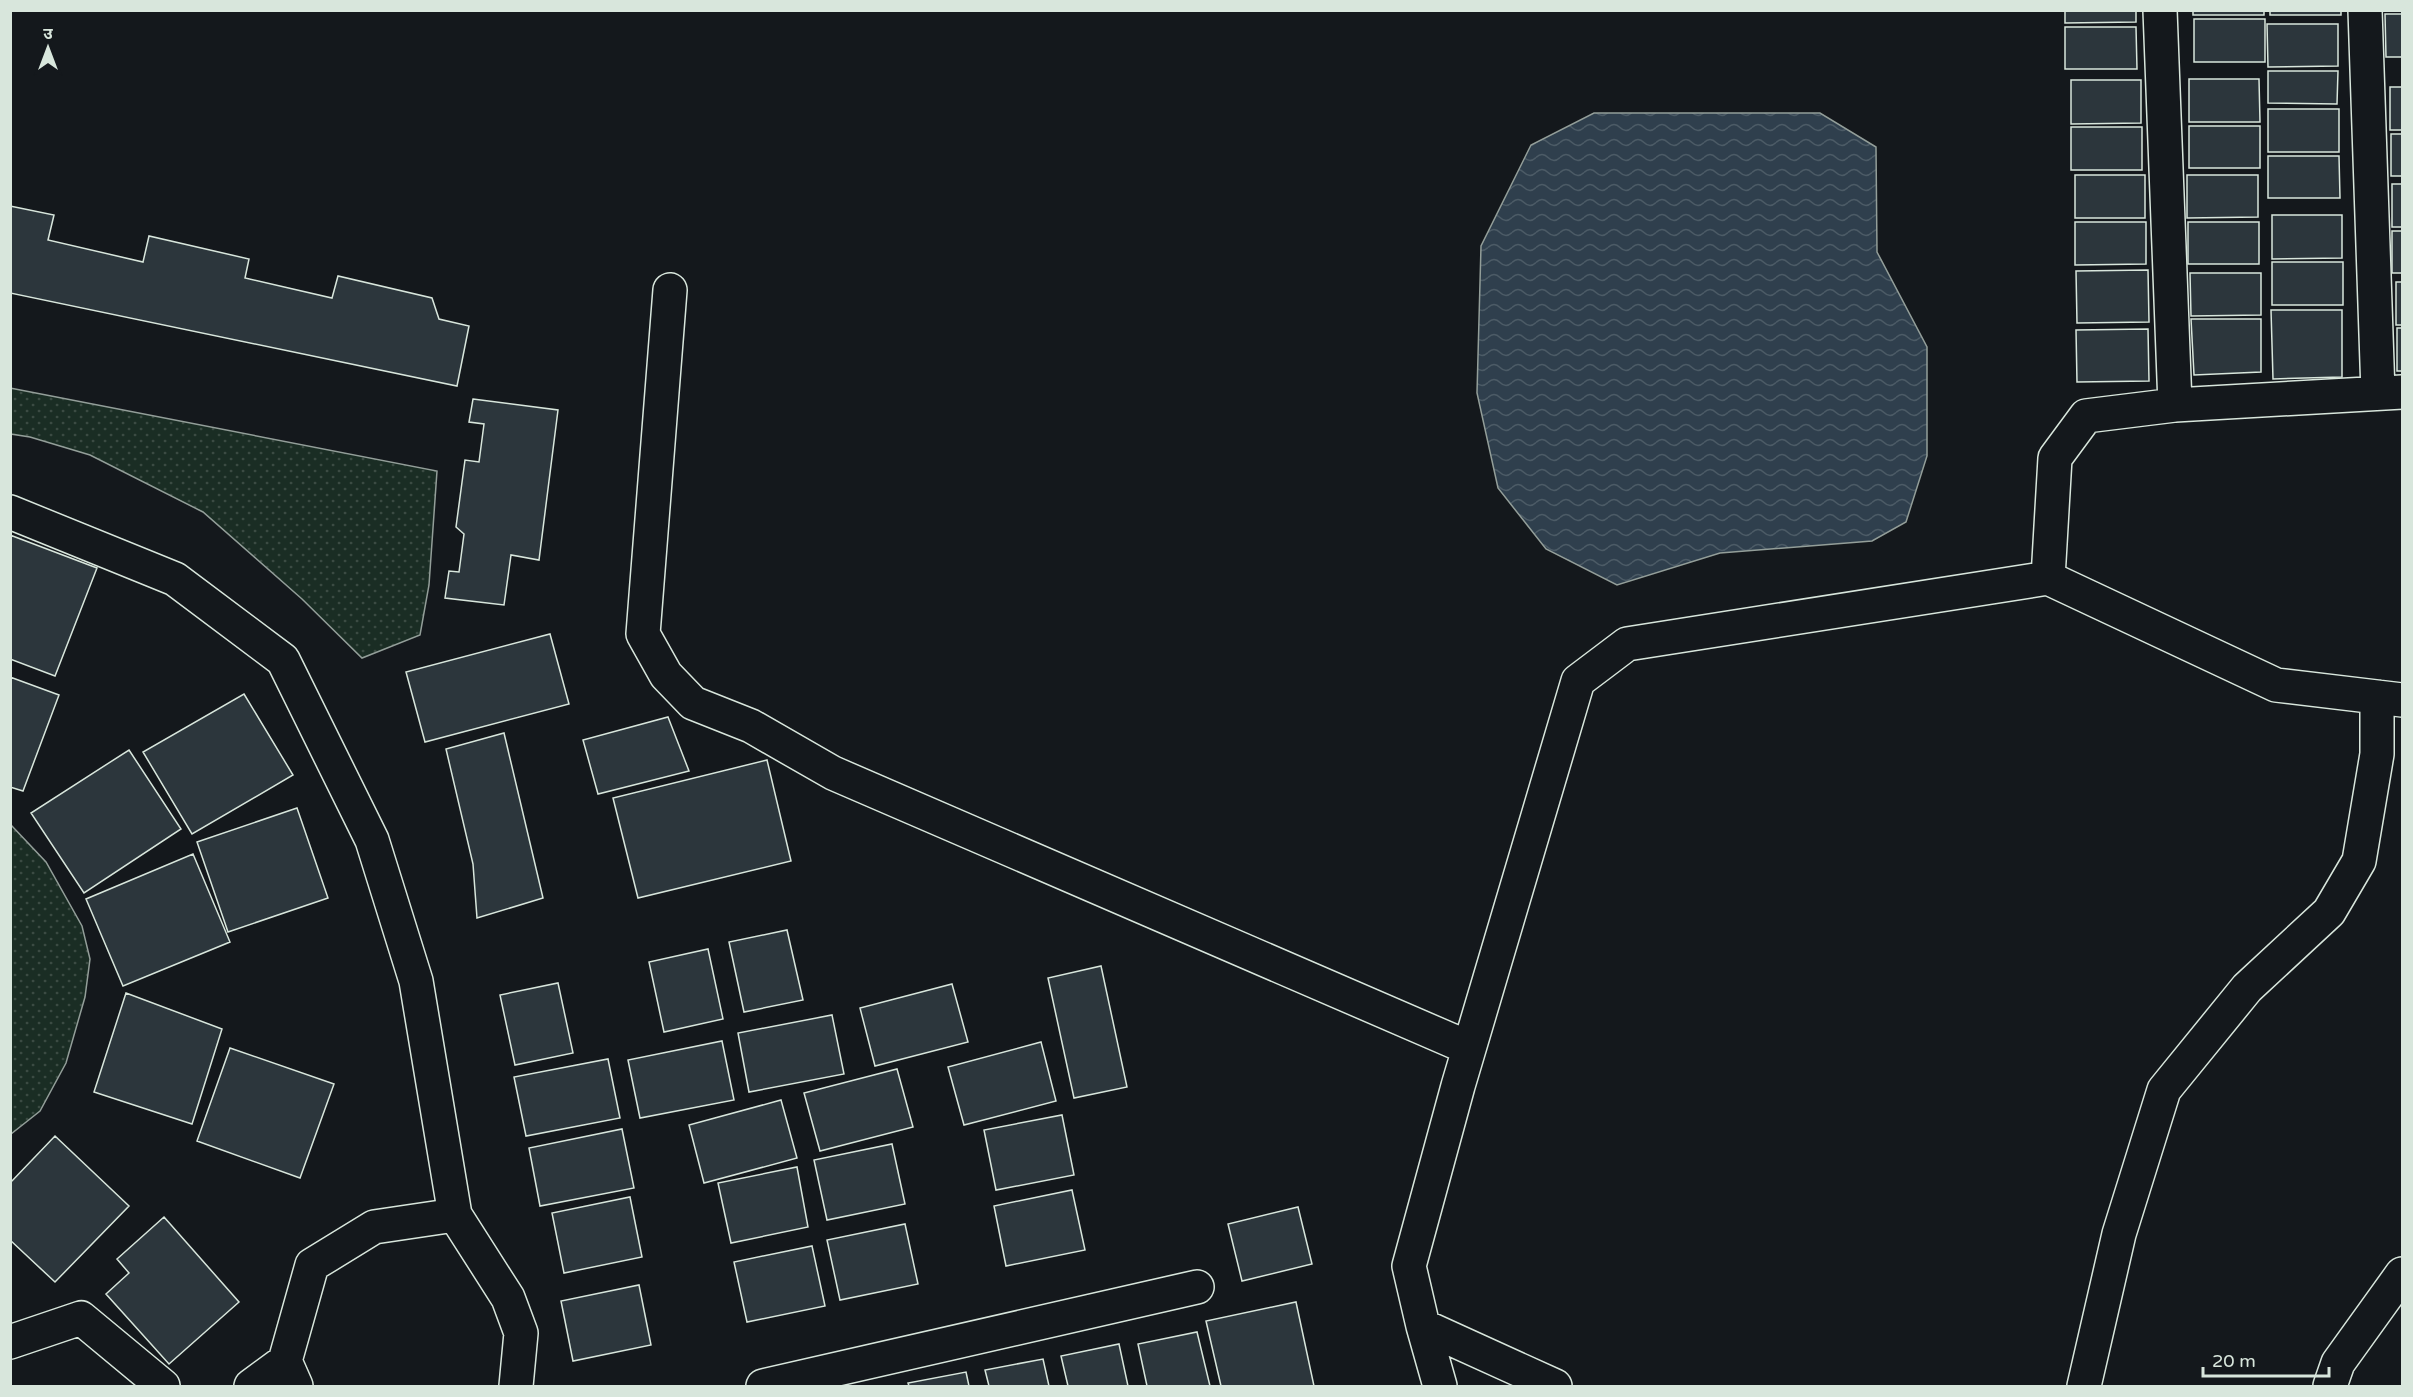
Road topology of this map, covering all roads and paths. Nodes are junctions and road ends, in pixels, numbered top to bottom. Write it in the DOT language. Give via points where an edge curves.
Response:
graph roads {
  1 [pos="2160,10"];
  2 [pos="2365,10"];
  3 [pos="670,290"];
  4 [pos="2390,393"];
  5 [pos="2175,405"];
  6 [pos="10,512"];
  7 [pos="2048,578"];
  8 [pos="2390,699"];
  9 [pos="1469,1048"];
  10 [pos="455,1215"];
  11 [pos="2403,1274"];
  12 [pos="1197,1287"];
  13 [pos="1423,1326"];
  14 [pos="10,1342"];
  15 [pos="291,1374"];
  16 [pos="162,1386"];
  17 [pos="251,1386"];
  18 [pos="516,1386"];
  19 [pos="763,1386"];
  20 [pos="1440,1386"];
  21 [pos="1555,1386"];
  22 [pos="2084,1386"];
  23 [pos="2330,1386"];
  1 -- 5 [label="street"];
  2 -- 4 [label="street"];
  3 -- 9 [label="street" via="643,634 666,675 693,703 752,726 833,773"];
  4 -- 5 [label="street"];
  5 -- 7 [label="street" via="2086,416 2055,458"];
  6 -- 10 [label="street" via="175,579 283,660 372,840 416,981"];
  7 -- 8 [label="street" via="2276,685"];
  7 -- 9 [label="street" via="1627,644 1578,681"];
  8 -- 22 [label="street" via="2359,861 2329,912 2247,988 2164,1090 2119,1234"];
  9 -- 13 [label="street" via="1409,1266"];
  10 -- 15 [label="street" via="374,1227 312,1265"];
  10 -- 18 [label="street" via="508,1298 521,1333"];
  11 -- 23 [label="street" via="2338,1363"];
  12 -- 19 [label="street"];
  13 -- 20 [label="street"];
  13 -- 21 [label="street"];
  14 -- 16 [label="street" via="81,1318"];
  15 -- 17 [label="street"];
}
